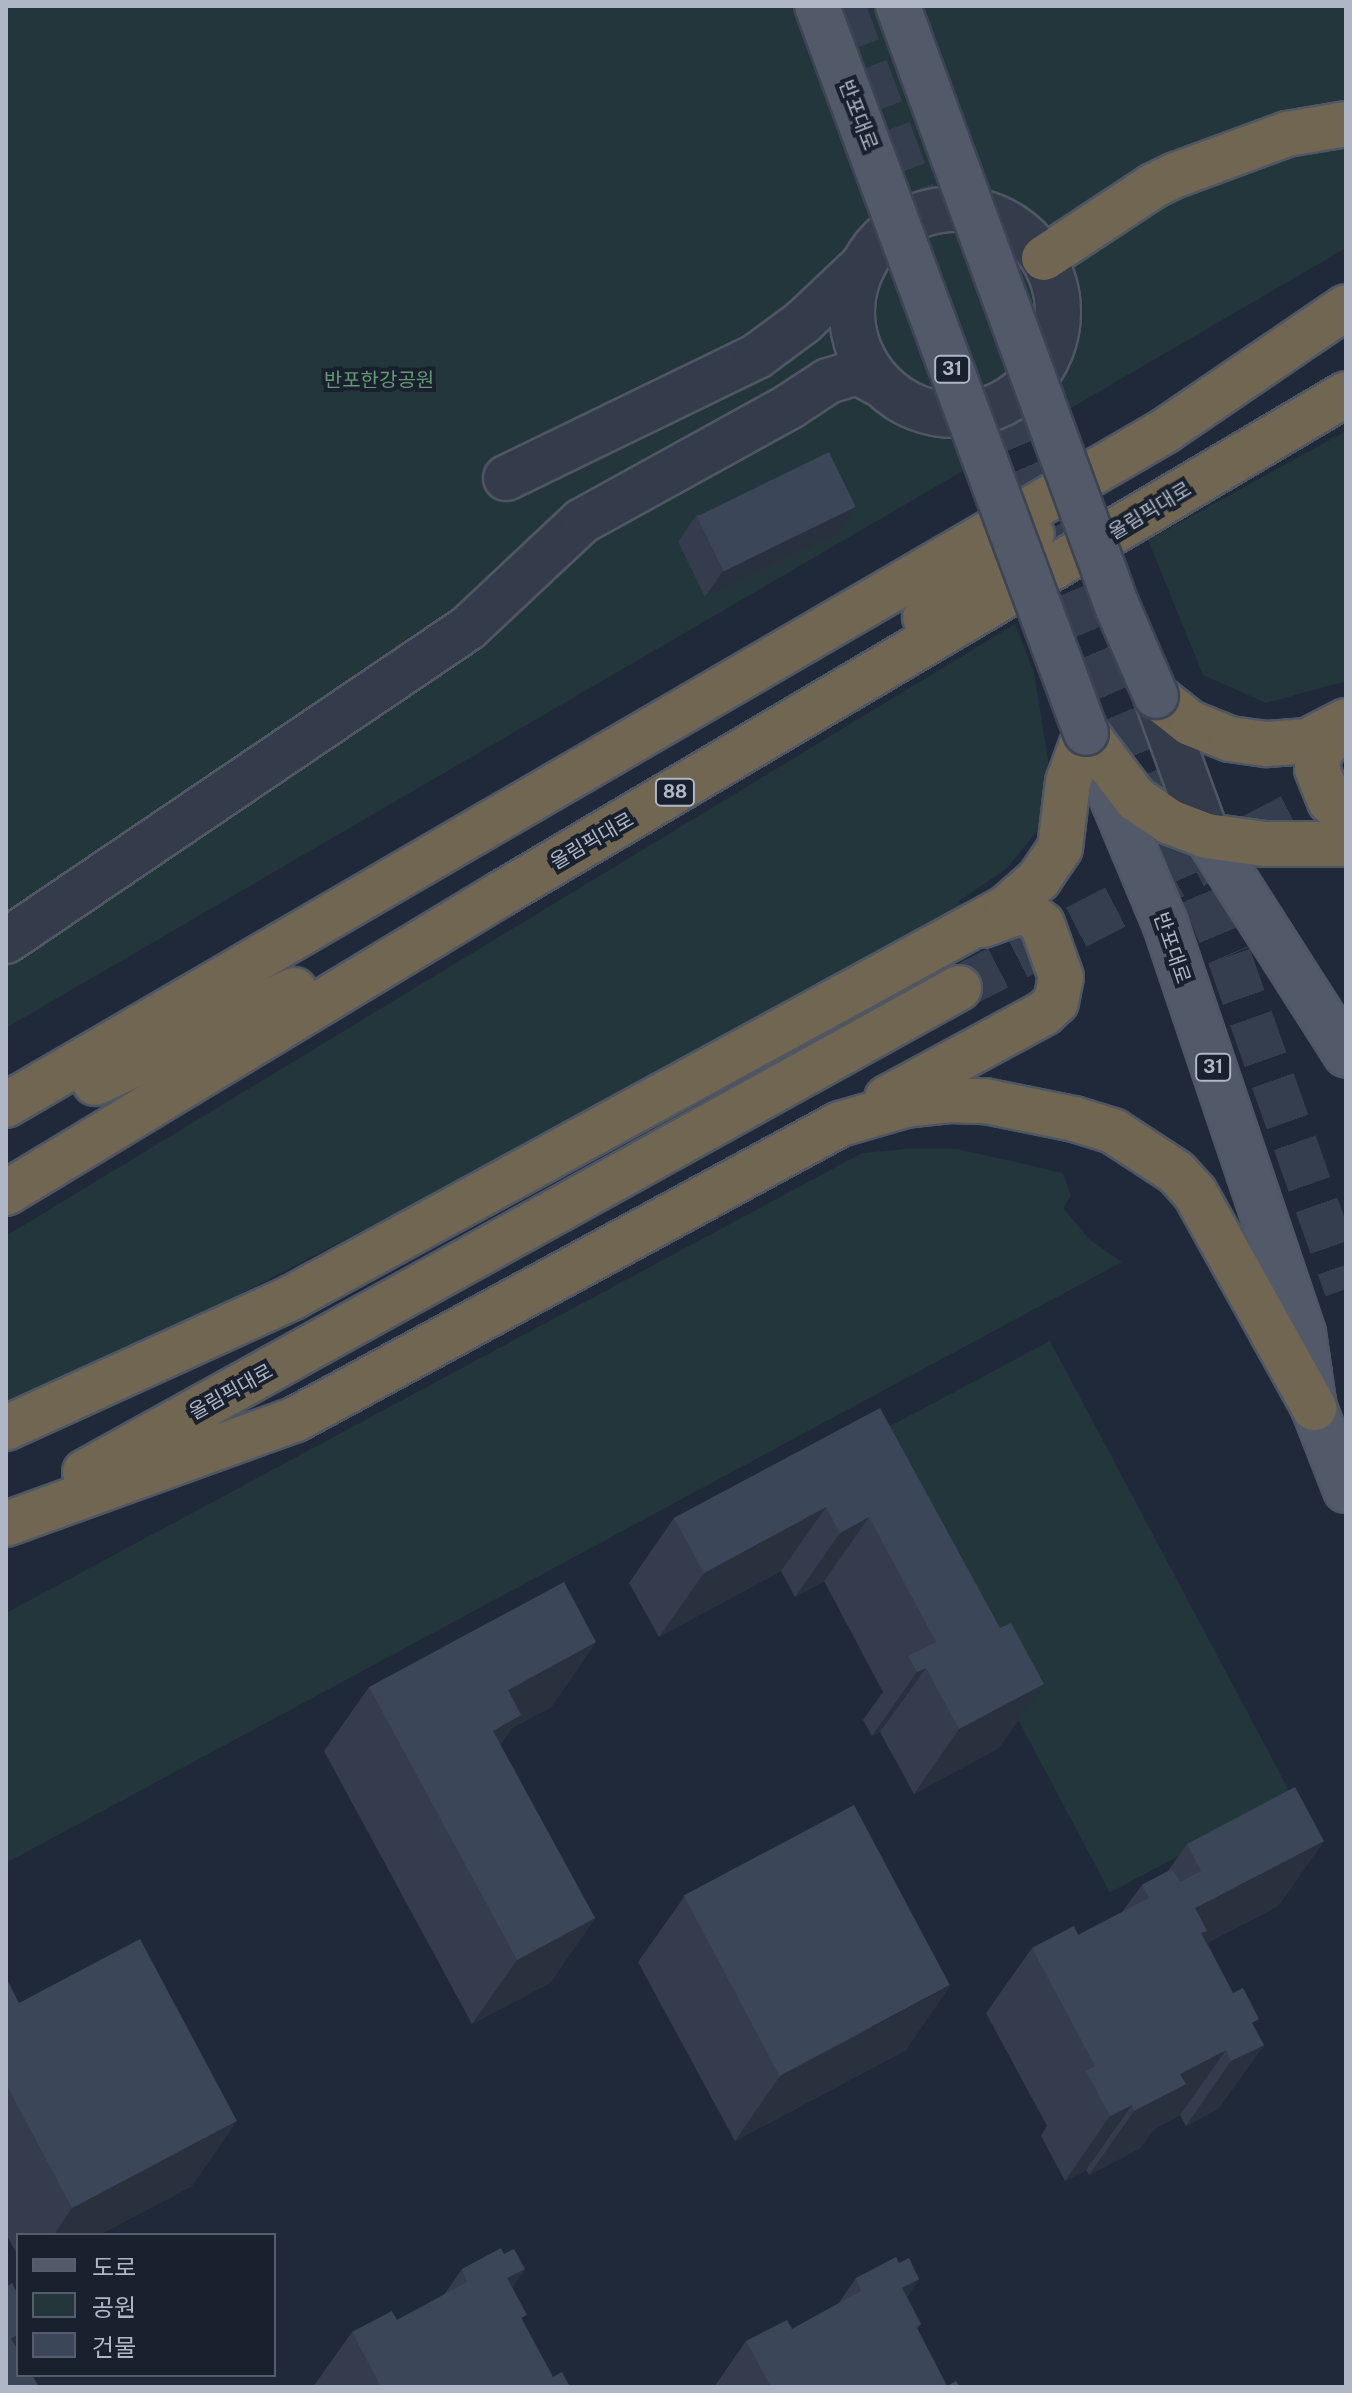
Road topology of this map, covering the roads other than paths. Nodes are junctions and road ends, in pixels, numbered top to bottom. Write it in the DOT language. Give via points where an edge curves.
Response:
graph roads {
  1 [pos="817,6"];
  2 [pos="898,6"];
  3 [pos="1346,124"];
  4 [pos="1044,258"];
  5 [pos="863,265"];
  6 [pos="1346,307"];
  7 [pos="878,383"];
  8 [pos="1346,394"];
  9 [pos="1166,430"];
  10 [pos="506,478"];
  11 [pos="1156,696"];
  12 [pos="1343,723"];
  13 [pos="776,733"];
  14 [pos="1086,733"];
  15 [pos="1346,816"];
  16 [pos="1207,836"];
  17 [pos="1346,844"];
  18 [pos="499,895"];
  19 [pos="955,935"];
  20 [pos="6,941"];
  21 [pos="959,988"];
  22 [pos="1346,1054"];
  23 [pos="6,1105"];
  24 [pos="6,1124"];
  25 [pos="840,1124"];
  26 [pos="6,1193"];
  27 [pos="1314,1408"];
  28 [pos="6,1428"];
  29 [pos="1346,1490"];
  30 [pos="6,1516"];
  31 [pos="6,1524"];
  1 -- 14 [label="main road, 반포대로 / 31, bridge"];
  2 -- 11 [label="main road, bridge" via="1112,591"];
  3 -- 4 [label="highway" via="1287,134 1176,175"];
  4 -- 5 [label="street" via="1025,234 999,219 943,208 903,221"];
  4 -- 7 [label="street" via="1056,285 1055,343 1042,370 1021,392 996,408 965,416 933,414 904,403"];
  5 -- 7 [label="street" via="851,305 857,346"];
  5 -- 10 [label="street" via="803,322 757,356"];
  6 -- 9 [label="highway"];
  7 -- 20 [label="street" via="858,372 828,381 582,521 468,628"];
  8 -- 13 [label="highway, 올림픽대로 / 88"];
  9 -- 13 [label="highway"];
  9 -- 23 [label="highway"];
  11 -- 12 [label="highway" via="1190,723 1230,739 1267,744 1307,741"];
  11 -- 16 [label="street"];
  12 -- 15 [label="highway" via="1320,753 1317,769 1330,801"];
  13 -- 18 [label="highway, 올림픽대로 / 88"];
  14 -- 16 [label="highway" via="1136,799 1170,822"];
  14 -- 19 [label="highway" via="1068,782 1060,848 1039,879 1006,908"];
  14 -- 27 [label="main road, 반포대로 / 31" via="1170,937 1303,1333"];
  16 -- 17 [label="highway" via="1265,844"];
  16 -- 22 [label="main road"];
  18 -- 24 [label="highway"];
  18 -- 26 [label="highway, 올림픽대로 / 88"];
  19 -- 25 [label="highway" via="1024,910 1042,924 1055,951 1061,977 1056,1002"];
  19 -- 28 [label="highway" via="293,1297"];
  21 -- 30 [label="highway, 올림픽대로"];
  25 -- 27 [label="highway" via="906,1105 985,1101 1074,1119 1142,1147 1195,1193"];
  25 -- 31 [label="highway" via="294,1420"];
  27 -- 29 [label="main road, 반포대로 / 31"];
}
